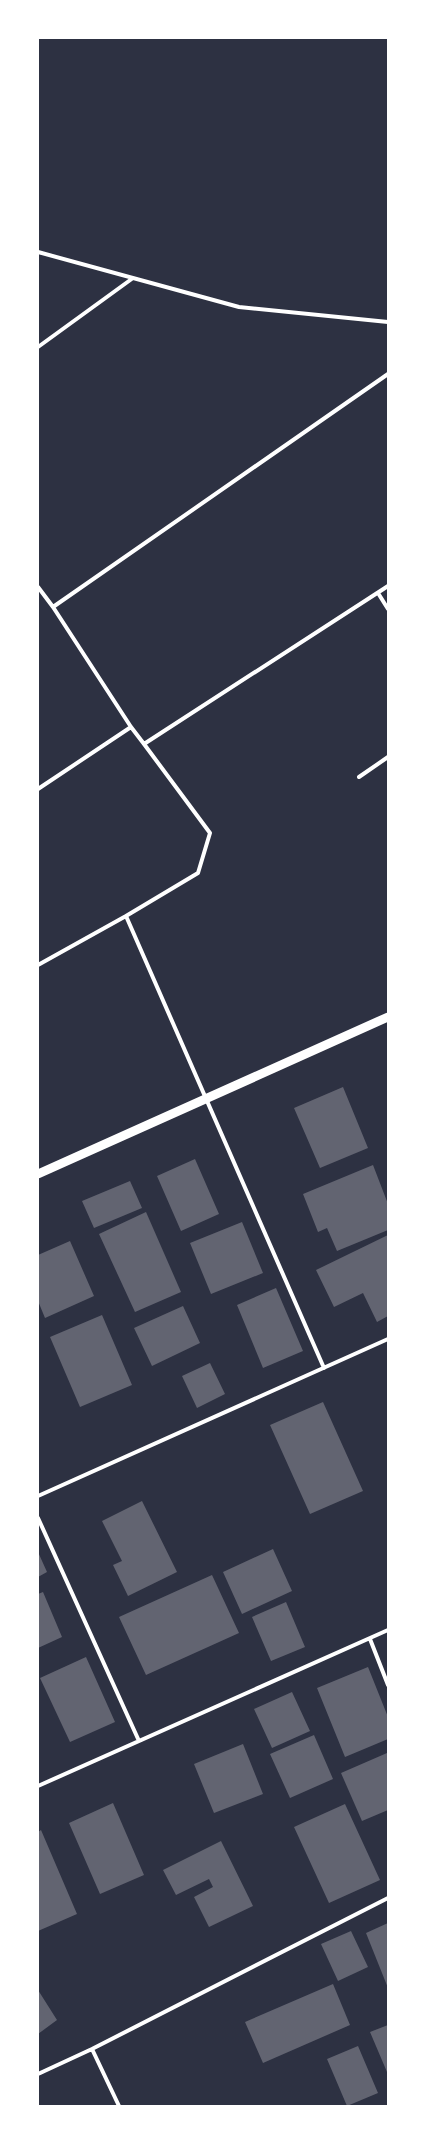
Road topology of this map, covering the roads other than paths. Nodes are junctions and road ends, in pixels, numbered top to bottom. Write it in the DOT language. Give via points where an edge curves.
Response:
graph roads {
  1 [pos="38,252"];
  2 [pos="133,278"];
  3 [pos="388,322"];
  4 [pos="38,347"];
  5 [pos="388,374"];
  6 [pos="388,586"];
  7 [pos="38,587"];
  8 [pos="378,593"];
  9 [pos="53,607"];
  10 [pos="388,609"];
  11 [pos="131,727"];
  12 [pos="144,744"];
  13 [pos="388,757"];
  14 [pos="359,777"];
  15 [pos="38,789"];
  16 [pos="126,916"];
  17 [pos="38,965"];
  18 [pos="388,1017"];
  19 [pos="205,1099"];
  20 [pos="38,1174"];
  21 [pos="388,1339"];
  22 [pos="324,1368"];
  23 [pos="38,1496"];
  24 [pos="38,1518"];
  25 [pos="388,1630"];
  26 [pos="370,1639"];
  27 [pos="388,1685"];
  28 [pos="139,1741"];
  29 [pos="38,1786"];
  30 [pos="388,1898"];
  31 [pos="92,2049"];
  32 [pos="38,2074"];
  33 [pos="119,2106"];
  1 -- 2 [label="lane"];
  2 -- 3 [label="lane" via="239,307"];
  2 -- 4 [label="lane"];
  5 -- 9 [label="lane"];
  6 -- 8 [label="lane"];
  7 -- 9 [label="lane"];
  8 -- 10 [label="lane"];
  8 -- 12 [label="lane"];
  9 -- 11 [label="lane"];
  11 -- 12 [label="lane"];
  11 -- 15 [label="lane"];
  12 -- 16 [label="lane" via="210,833 198,873"];
  13 -- 14 [label="lane"];
  16 -- 17 [label="lane"];
  16 -- 19 [label="lane"];
  18 -- 19 [label="street"];
  19 -- 20 [label="street"];
  19 -- 22 [label="lane"];
  21 -- 22 [label="lane"];
  22 -- 23 [label="lane"];
  24 -- 28 [label="lane"];
  25 -- 26 [label="lane"];
  26 -- 27 [label="lane"];
  26 -- 28 [label="lane"];
  28 -- 29 [label="lane"];
  30 -- 31 [label="lane"];
  31 -- 32 [label="lane"];
  31 -- 33 [label="lane"];
}
